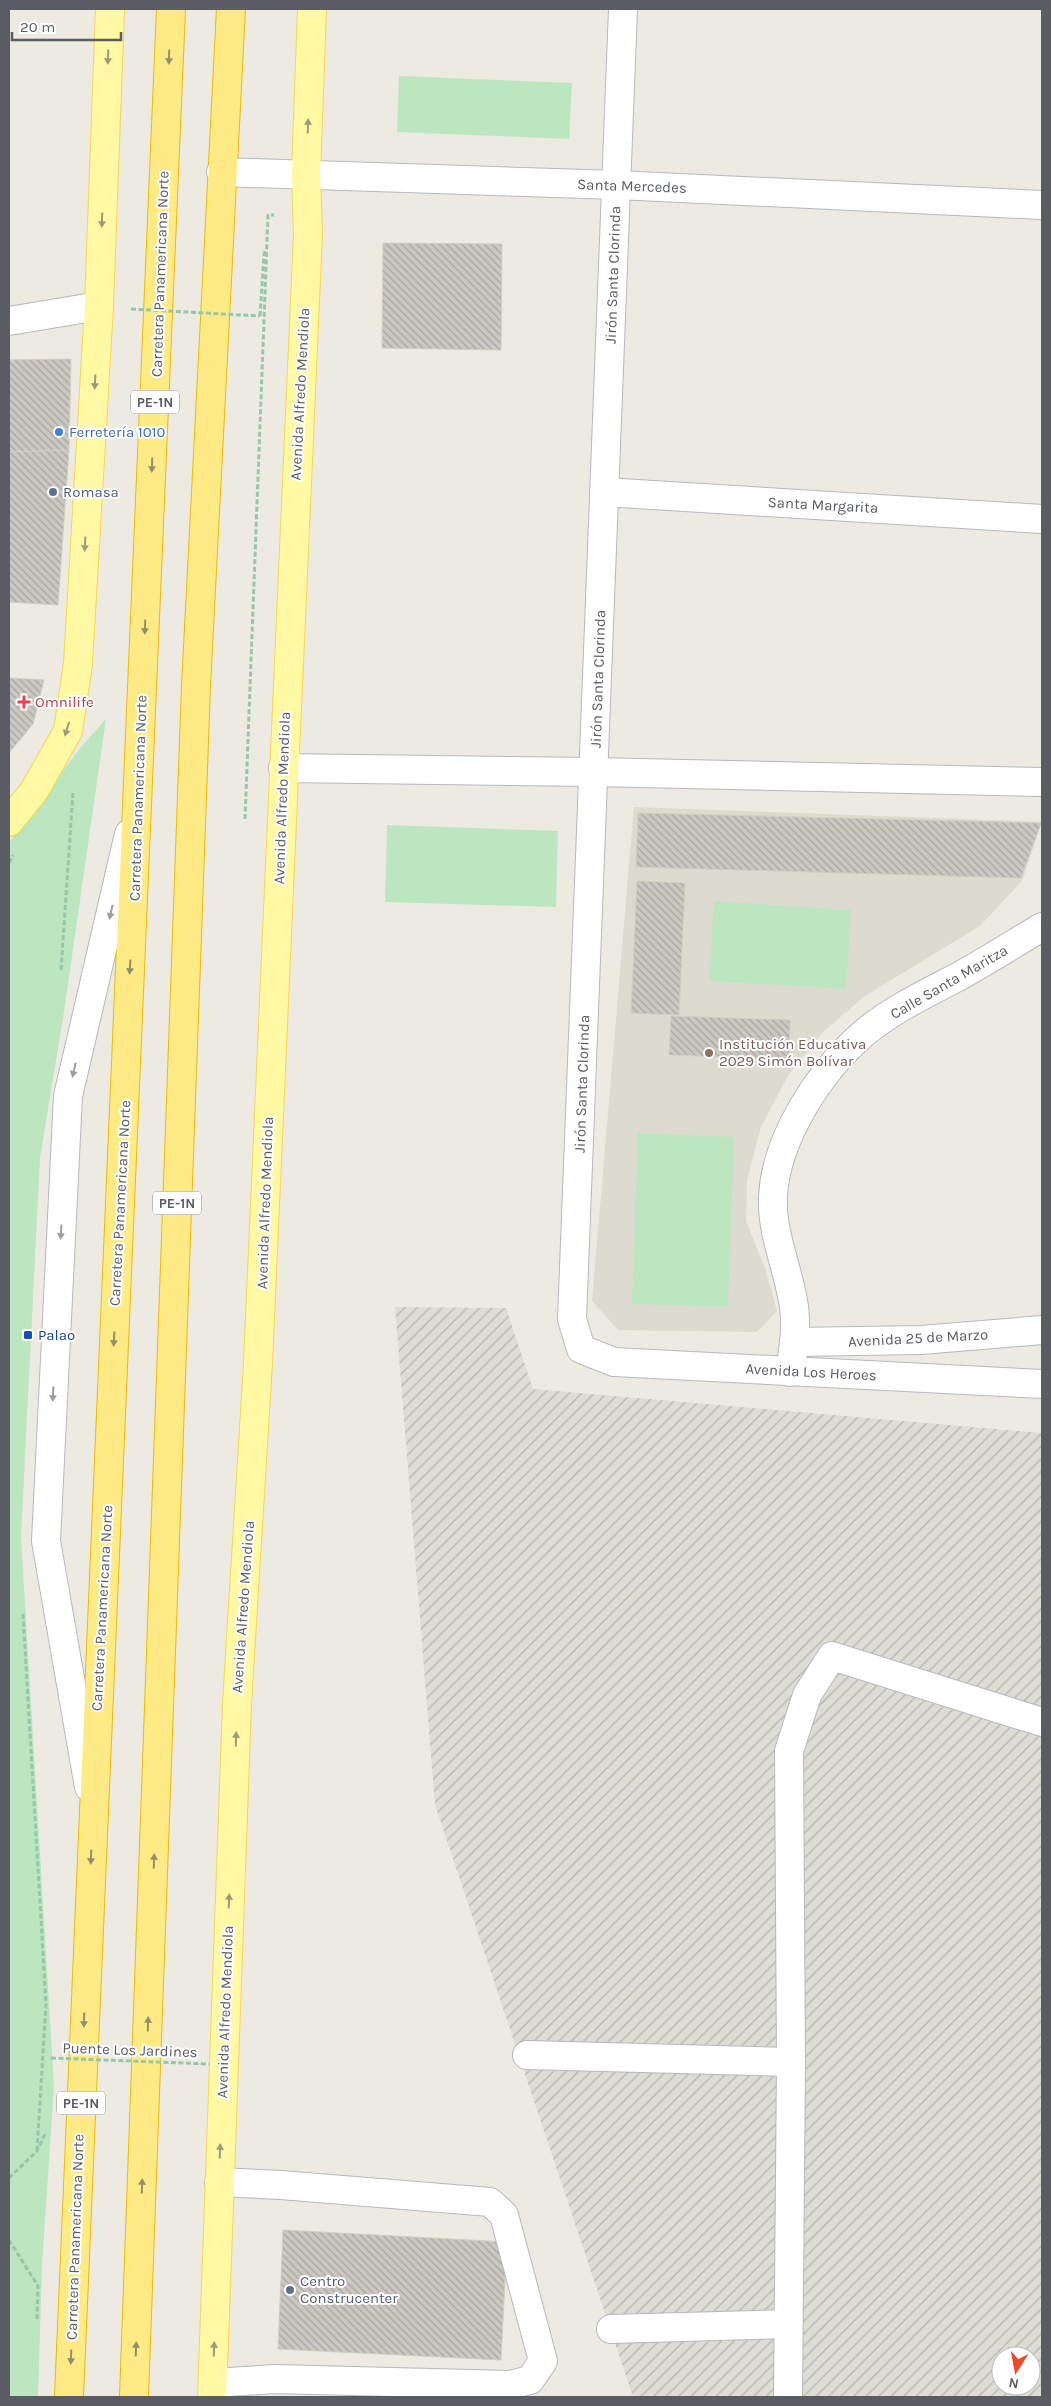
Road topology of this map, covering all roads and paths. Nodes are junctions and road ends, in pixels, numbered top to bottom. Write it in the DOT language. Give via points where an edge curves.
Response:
graph roads {
  1 [pos="110,9"];
  2 [pos="171,9"];
  3 [pos="231,9"];
  4 [pos="312,9"];
  5 [pos="623,9"];
  6 [pos="221,172"];
  7 [pos="306,174"];
  8 [pos="617,185"];
  9 [pos="1042,204"];
  10 [pos="268,215"];
  11 [pos="267,248"];
  12 [pos="99,306"];
  13 [pos="131,309"];
  14 [pos="9,321"];
  15 [pos="604,492"];
  16 [pos="1042,519"];
  17 [pos="283,768"];
  18 [pos="595,772"];
  19 [pos="1042,782"];
  20 [pos="138,796"];
  21 [pos="245,819"];
  22 [pos="9,822"];
  23 [pos="1042,927"];
  24 [pos="1042,1330"];
  25 [pos="794,1342"];
  26 [pos="582,1349"];
  27 [pos="790,1372"];
  28 [pos="1042,1384"];
  29 [pos="1042,1722"];
  30 [pos="93,1809"];
  31 [pos="527,2055"];
  32 [pos="51,2058"];
  33 [pos="791,2062"];
  34 [pos="209,2064"];
  35 [pos="46,2133"];
  36 [pos="9,2178"];
  37 [pos="219,2182"];
  38 [pos="9,2240"];
  39 [pos="37,2323"];
  40 [pos="788,2324"];
  41 [pos="612,2329"];
  42 [pos="213,2390"];
  43 [pos="70,2397"];
  44 [pos="134,2397"];
  45 [pos="788,2397"];
  1 -- 12 [label="main road, one-way"];
  2 -- 20 [label="highway, Carretera Panamericana Norte / PE-1N, one-way"];
  3 -- 6 [label="highway, PE-1N"];
  7 -- 4 [label="main road, Avenida Alfredo Mendiola, one-way"];
  5 -- 8 [label="street, Jirón Santa Clorinda"];
  6 -- 7 [label="street, Santa Mercedes"];
  44 -- 6 [label="highway, PE-1N, one-way" via="196,686"];
  7 -- 8 [label="street, Santa Mercedes"];
  7 -- 17 [label="main road, Avenida Alfredo Mendiola" via="309,215"];
  8 -- 9 [label="street, Santa Mercedes"];
  8 -- 15 [label="street, Jirón Santa Clorinda"];
  10 -- 11 [label="path"];
  11 -- 13 [label="path, bridge" via="260,316"];
  11 -- 21 [label="path"];
  12 -- 14 [label="street"];
  12 -- 22 [label="main road, one-way" via="78,664 68,731 34,791"];
  15 -- 16 [label="street, Santa Margarita"];
  15 -- 18 [label="street, Jirón Santa Clorinda"];
  17 -- 18 [label="street"];
  37 -- 17 [label="main road, Avenida Alfredo Mendiola, one-way" via="237,1704 258,1363"];
  18 -- 19 [label="street"];
  18 -- 26 [label="street, Jirón Santa Clorinda" via="572,1320"];
  20 -- 30 [label="highway, Carretera Panamericana Norte / PE-1N, one-way"];
  20 -- 30 [label="street, one-way" via="68,1096 46,1541"];
  23 -- 25 [label="street, Calle Santa Maritza" via="919,996 863,1034 823,1078 796,1118 780,1157 773,1196 776,1235 794,1308"];
  24 -- 25 [label="street, Avenida 25 de Marzo" via="921,1340"];
  25 -- 27 [label="street, Calle Santa Maritza"];
  26 -- 27 [label="street, Avenida Los Heroes" via="614,1362"];
  27 -- 28 [label="street, Avenida Los Heroes"];
  29 -- 33 [label="street" via="832,1656 808,1695 789,1751"];
  30 -- 43 [label="highway, Carretera Panamericana Norte / PE-1N, one-way"];
  31 -- 33 [label="street"];
  32 -- 34 [label="path, Puente Los Jardines, bridge"];
  33 -- 40 [label="street"];
  35 -- 36 [label="path" via="37,2151"];
  42 -- 37 [label="main road, Avenida Alfredo Mendiola, one-way"];
  37 -- 42 [label="street" via="490,2202 504,2215 543,2361 530,2380 510,2385 275,2379"];
  38 -- 39 [label="path" via="38,2286"];
  40 -- 41 [label="street"];
  40 -- 45 [label="street"];
}
